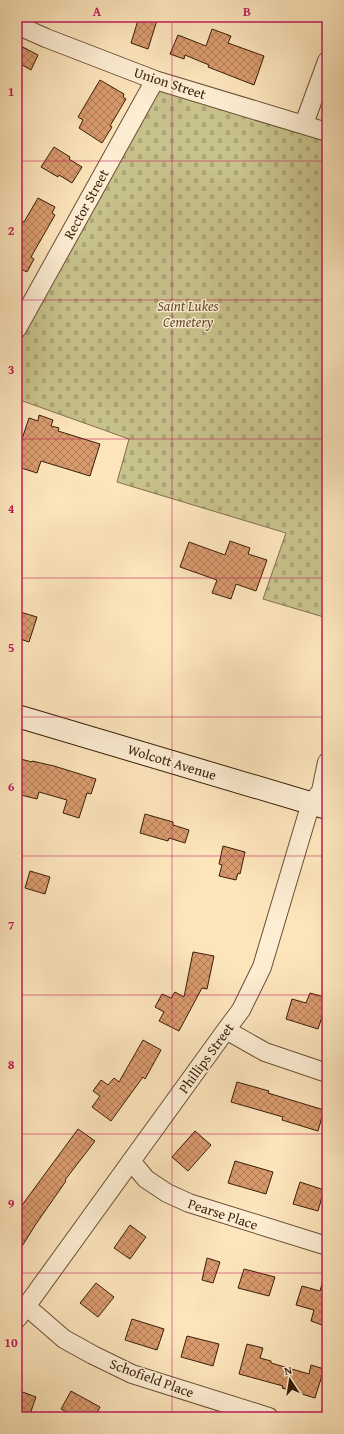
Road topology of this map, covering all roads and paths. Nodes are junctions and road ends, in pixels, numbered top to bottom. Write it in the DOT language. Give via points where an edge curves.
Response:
graph roads {
  1 [pos="17,25"];
  2 [pos="327,61"];
  3 [pos="156,80"];
  4 [pos="304,124"];
  5 [pos="327,132"];
  6 [pos="17,329"];
  7 [pos="17,716"];
  8 [pos="327,762"];
  9 [pos="320,806"];
  10 [pos="226,1030"];
  11 [pos="327,1073"];
  12 [pos="131,1161"];
  13 [pos="327,1246"];
  14 [pos="22,1313"];
  15 [pos="269,1417"];
  1 -- 3 [label="street, Union Street"];
  2 -- 4 [label="street"];
  3 -- 4 [label="street, Union Street"];
  3 -- 6 [label="street, Rector Street"];
  4 -- 5 [label="street, Union Street"];
  7 -- 9 [label="main road, Wolcott Avenue"];
  8 -- 9 [label="street, Phillips Street"];
  9 -- 10 [label="street, Phillips Street" via="307,816 262,967 242,1010"];
  10 -- 11 [label="street" via="265,1052"];
  10 -- 12 [label="street, Phillips Street"];
  12 -- 13 [label="street, Pearse Place" via="146,1179 189,1203"];
  12 -- 14 [label="street, Phillips Street"];
  14 -- 15 [label="street, Schofield Place" via="93,1355 132,1374"];
}
